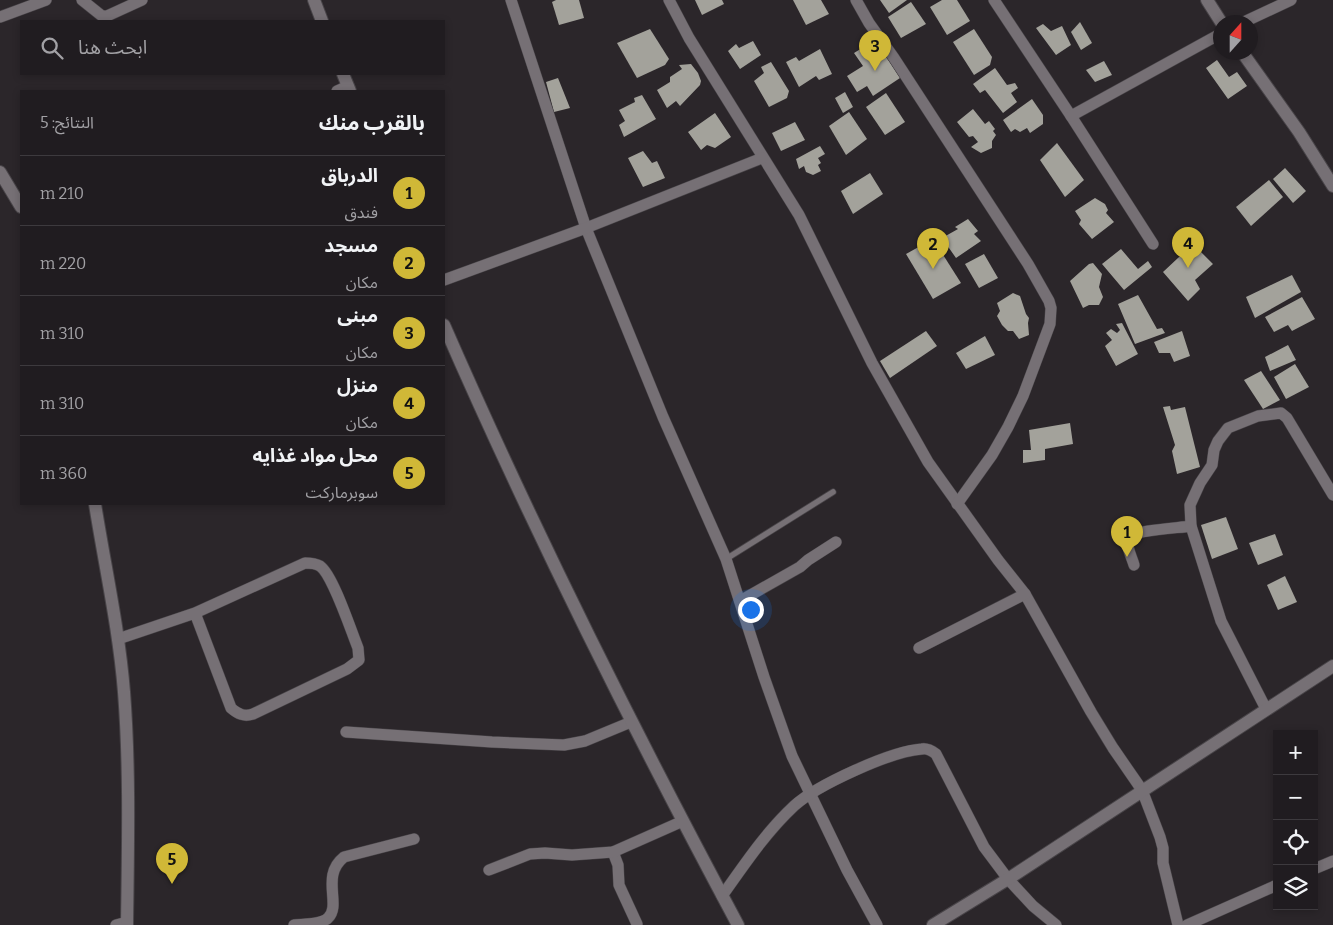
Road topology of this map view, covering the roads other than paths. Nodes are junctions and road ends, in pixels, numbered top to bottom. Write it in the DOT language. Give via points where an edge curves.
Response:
graph roads {
  1 [pos="46,0"];
  2 [pos="82,0"];
  3 [pos="142,0"];
  4 [pos="314,0"];
  5 [pos="511,0"];
  6 [pos="669,0"];
  7 [pos="856,0"];
  8 [pos="994,0"];
  9 [pos="1207,0"];
  10 [pos="1291,0"];
  11 [pos="1217,15"];
  12 [pos="1258,15"];
  13 [pos="0,17"];
  14 [pos="322,20"];
  15 [pos="1213,38"];
  16 [pos="1248,60"];
  17 [pos="344,75"];
  18 [pos="345,90"];
  19 [pos="1071,116"];
  20 [pos="762,158"];
  21 [pos="2,181"];
  22 [pos="1333,186"];
  23 [pos="20,206"];
  24 [pos="586,228"];
  25 [pos="1153,244"];
  26 [pos="445,280"];
  27 [pos="445,327"];
  28 [pos="833,492"];
  29 [pos="1333,495"];
  30 [pos="957,504"];
  31 [pos="95,505"];
  32 [pos="1191,526"];
  33 [pos="836,542"];
  34 [pos="726,559"];
  35 [pos="1134,565"];
  36 [pos="1025,594"];
  37 [pos="740,601"];
  38 [pos="195,613"];
  39 [pos="118,639"];
  40 [pos="919,648"];
  41 [pos="1333,666"];
  42 [pos="1266,709"];
  43 [pos="631,722"];
  44 [pos="346,732"];
  45 [pos="1142,790"];
  46 [pos="812,793"];
  47 [pos="683,821"];
  48 [pos="414,839"];
  49 [pos="613,852"];
  50 [pos="1333,860"];
  51 [pos="1318,867"];
  52 [pos="489,870"];
  53 [pos="1008,878"];
  54 [pos="1273,887"];
  55 [pos="722,896"];
  56 [pos="123,924"];
  57 [pos="638,924"];
  58 [pos="294,925"];
  59 [pos="738,925"];
  60 [pos="877,925"];
  61 [pos="933,925"];
  62 [pos="1056,925"];
  63 [pos="1178,925"];
  64 [pos="1187,925"];
  1 -- 13 [label="street"];
  2 -- 3 [label="street" via="102,16"];
  4 -- 14 [label="street"];
  5 -- 24 [label="street"];
  6 -- 20 [label="street"];
  7 -- 30 [label="street" via="1028,264 1051,308 1050,324 1023,396 992,455"];
  8 -- 19 [label="street"];
  9 -- 11 [label="street"];
  10 -- 12 [label="street"];
  15 -- 19 [label="street"];
  16 -- 22 [label="street"];
  17 -- 18 [label="street"];
  19 -- 25 [label="street"];
  20 -- 24 [label="street"];
  20 -- 30 [label="street" via="799,215 899,412"];
  21 -- 23 [label="street"];
  24 -- 26 [label="street"];
  24 -- 34 [label="street" via="663,417"];
  27 -- 43 [label="street" via="477,402"];
  28 -- 34 [label="lane"];
  29 -- 32 [label="street" via="1287,418 1281,413 1258,416 1228,428 1218,441 1212,465 1190,505"];
  30 -- 36 [label="street"];
  31 -- 39 [label="street"];
  32 -- 35 [label="street" via="1141,532 1129,537 1128,546"];
  32 -- 42 [label="street" via="1221,622"];
  33 -- 37 [label="street"];
  34 -- 37 [label="street"];
  36 -- 40 [label="street"];
  36 -- 45 [label="street" via="1095,719"];
  37 -- 46 [label="street" via="792,756"];
  38 -- 38 [label="street" via="231,708 239,714 253,714 347,669 359,660 358,648 329,577 319,566 311,563"];
  38 -- 39 [label="street"];
  39 -- 56 [label="street" via="126,748"];
  41 -- 42 [label="street"];
  42 -- 45 [label="street"];
  43 -- 44 [label="street" via="585,741 564,745"];
  43 -- 47 [label="street"];
  45 -- 53 [label="street"];
  45 -- 63 [label="street" via="1160,837"];
  46 -- 53 [label="street" via="888,757 924,748 929,750 936,754 984,847"];
  46 -- 55 [label="street" via="775,827"];
  46 -- 60 [label="street"];
  47 -- 49 [label="street"];
  47 -- 55 [label="street"];
  48 -- 58 [label="street" via="344,857 336,863 332,876 332,909 328,918 321,922"];
  49 -- 52 [label="street" via="530,854"];
  49 -- 57 [label="street" via="618,865 619,885"];
  50 -- 51 [label="street"];
  53 -- 61 [label="street"];
  53 -- 62 [label="street" via="1032,906"];
  54 -- 64 [label="street"];
  55 -- 59 [label="street"];
}
